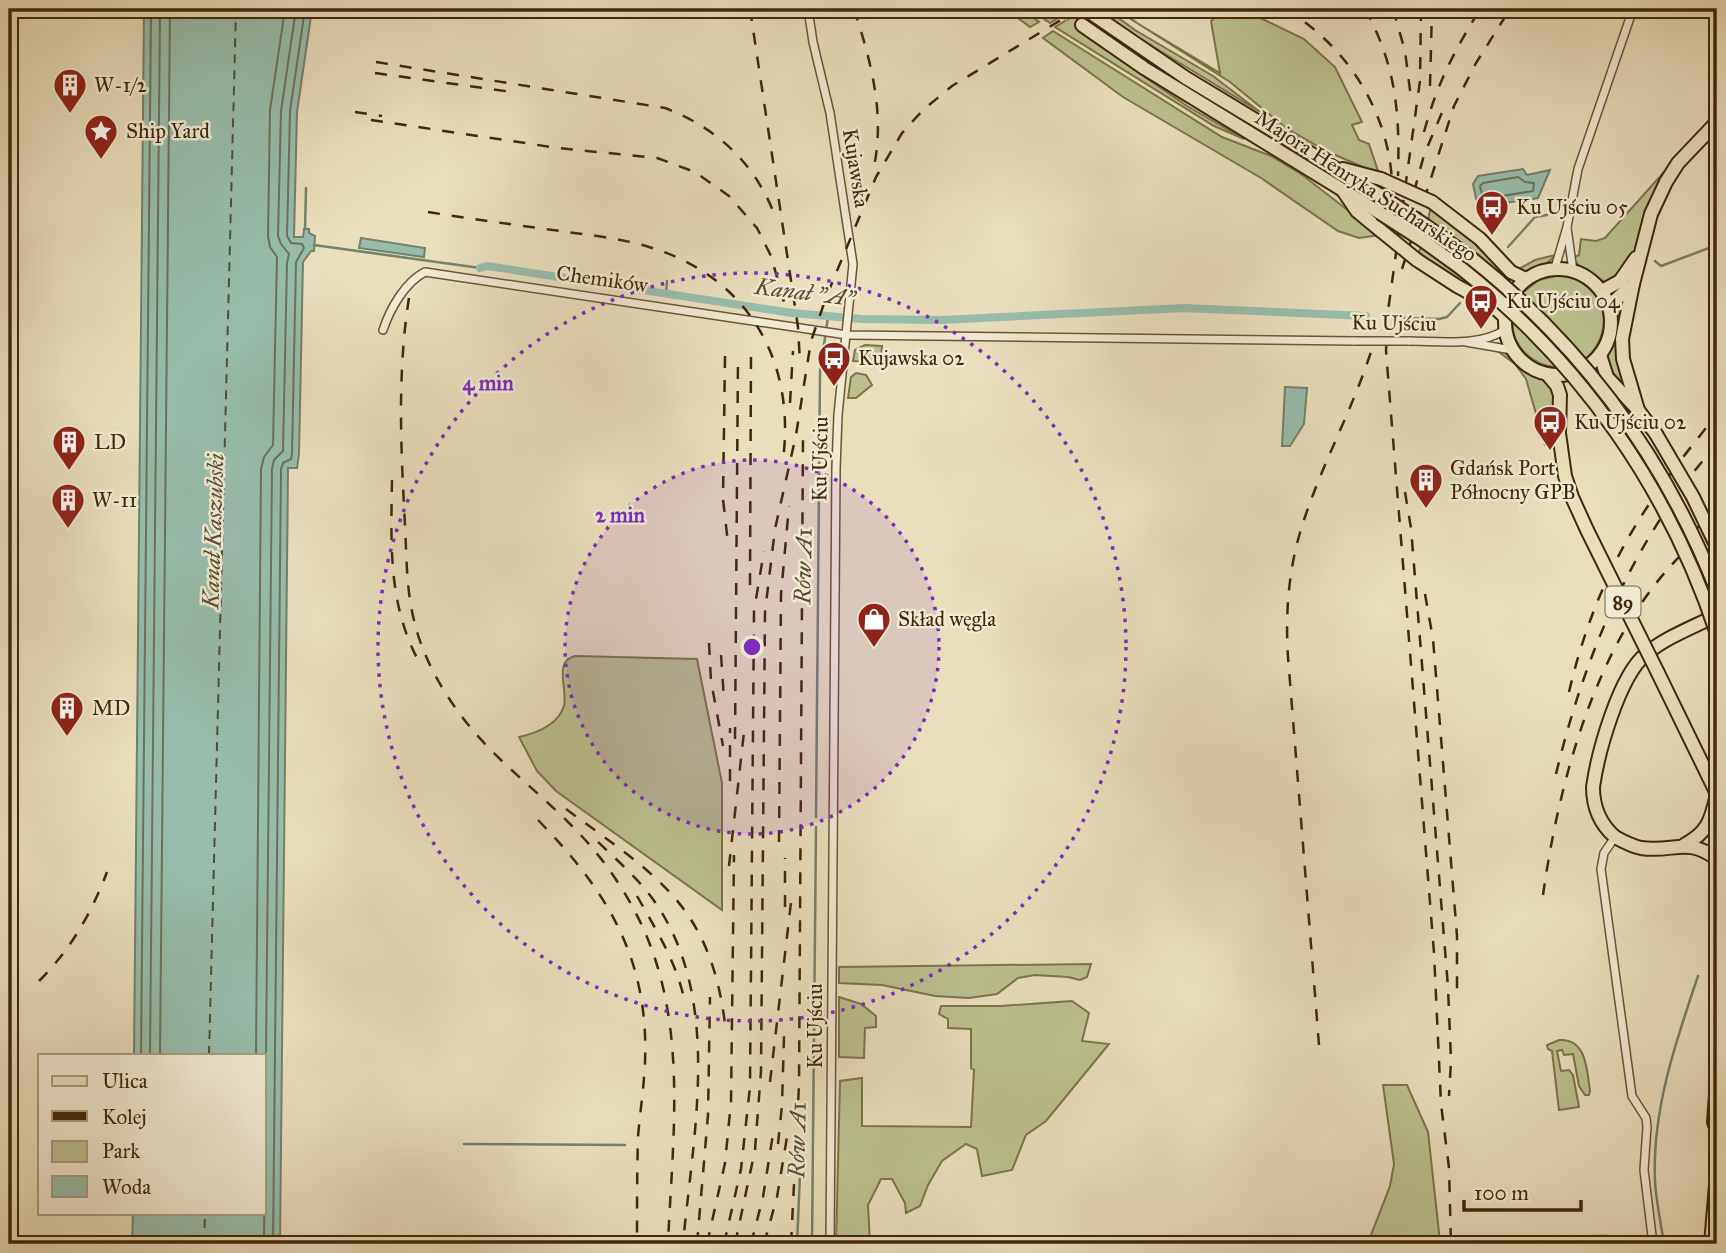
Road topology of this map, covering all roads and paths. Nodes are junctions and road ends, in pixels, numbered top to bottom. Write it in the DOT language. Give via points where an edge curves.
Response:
graph roads {
  1 [pos="808,9"];
  2 [pos="1633,9"];
  3 [pos="1091,13"];
  4 [pos="1082,26"];
  5 [pos="1717,122"];
  6 [pos="1333,166"];
  7 [pos="1342,189"];
  8 [pos="1567,227"];
  9 [pos="1640,251"];
  10 [pos="1555,268"];
  11 [pos="1573,271"];
  12 [pos="1526,279"];
  13 [pos="1633,284"];
  14 [pos="1602,291"];
  15 [pos="1609,306"];
  16 [pos="1505,323"];
  17 [pos="383,330"];
  18 [pos="846,335"];
  19 [pos="1465,342"];
  20 [pos="1512,350"];
  21 [pos="1600,355"];
  22 [pos="1547,374"];
  23 [pos="1638,410"];
  24 [pos="1717,547"];
  25 [pos="1717,591"];
  26 [pos="1717,615"];
  27 [pos="1717,634"];
  28 [pos="1717,794"];
  29 [pos="1615,837"];
  30 [pos="1684,845"];
  31 [pos="1717,859"];
  32 [pos="1717,1080"];
  33 [pos="1717,1131"];
  34 [pos="1717,1173"];
  35 [pos="830,1244"];
  36 [pos="1653,1244"];
  37 [pos="1711,1244"];
  1 -- 18 [label="street, Kujawska" via="830,113 853,264"];
  2 -- 8 [label="street" via="1578,169"];
  3 -- 6 [label="main road, Majora Henryka Sucharskiego" via="1170,68"];
  4 -- 7 [label="main road, Majora Henryka Sucharskiego"];
  5 -- 9 [label="main road" via="1666,182"];
  6 -- 12 [label="main road, bridge" via="1381,179 1433,202 1480,239 1511,272"];
  6 -- 25 [label="main road, Majora Henryka Sucharskiego, bridge" via="1471,258 1556,335 1622,415 1668,486"];
  7 -- 16 [label="main road, bridge" via="1357,211 1380,230 1417,260 1492,305"];
  7 -- 27 [label="main road, Majora Henryka Sucharskiego, bridge" via="1462,269 1505,305 1577,380 1653,488 1677,533"];
  8 -- 10 [label="street"];
  8 -- 11 [label="street"];
  9 -- 13 [label="main road"];
  9 -- 14 [label="main road" via="1620,281"];
  10 -- 11 [label="main road"];
  10 -- 12 [label="main road"];
  11 -- 14 [label="main road"];
  12 -- 16 [label="main road" via="1510,298"];
  13 -- 15 [label="main road"];
  13 -- 23 [label="main road" via="1622,349"];
  14 -- 15 [label="main road"];
  15 -- 21 [label="main road" via="1609,337"];
  16 -- 19 [label="street, Ku Ujściu" via="1492,338"];
  16 -- 20 [label="main road"];
  17 -- 18 [label="street, Chemików" via="412,278 425,272"];
  18 -- 19 [label="street, Ku Ujściu, bridge"];
  18 -- 35 [label="street, Ku Ujściu" via="836,468"];
  19 -- 20 [label="street, Ku Ujściu"];
  20 -- 22 [label="main road" via="1526,364"];
  21 -- 22 [label="main road" via="1577,372"];
  21 -- 23 [label="main road" via="1606,377"];
  22 -- 28 [label="main road, 89, bridge" via="1560,395 1559,433 1572,497"];
  23 -- 24 [label="main road, bridge" via="1693,497"];
  26 -- 29 [label="main road" via="1650,651 1624,682 1593,787 1599,817"];
  28 -- 30 [label="main road" via="1707,827"];
  29 -- 30 [label="main road" via="1643,848"];
  29 -- 36 [label="street" via="1604,853 1601,869 1633,1096 1647,1127 1644,1170"];
  30 -- 31 [label="main road"];
  32 -- 33 [label="main road"];
  34 -- 37 [label="main road"];
}
